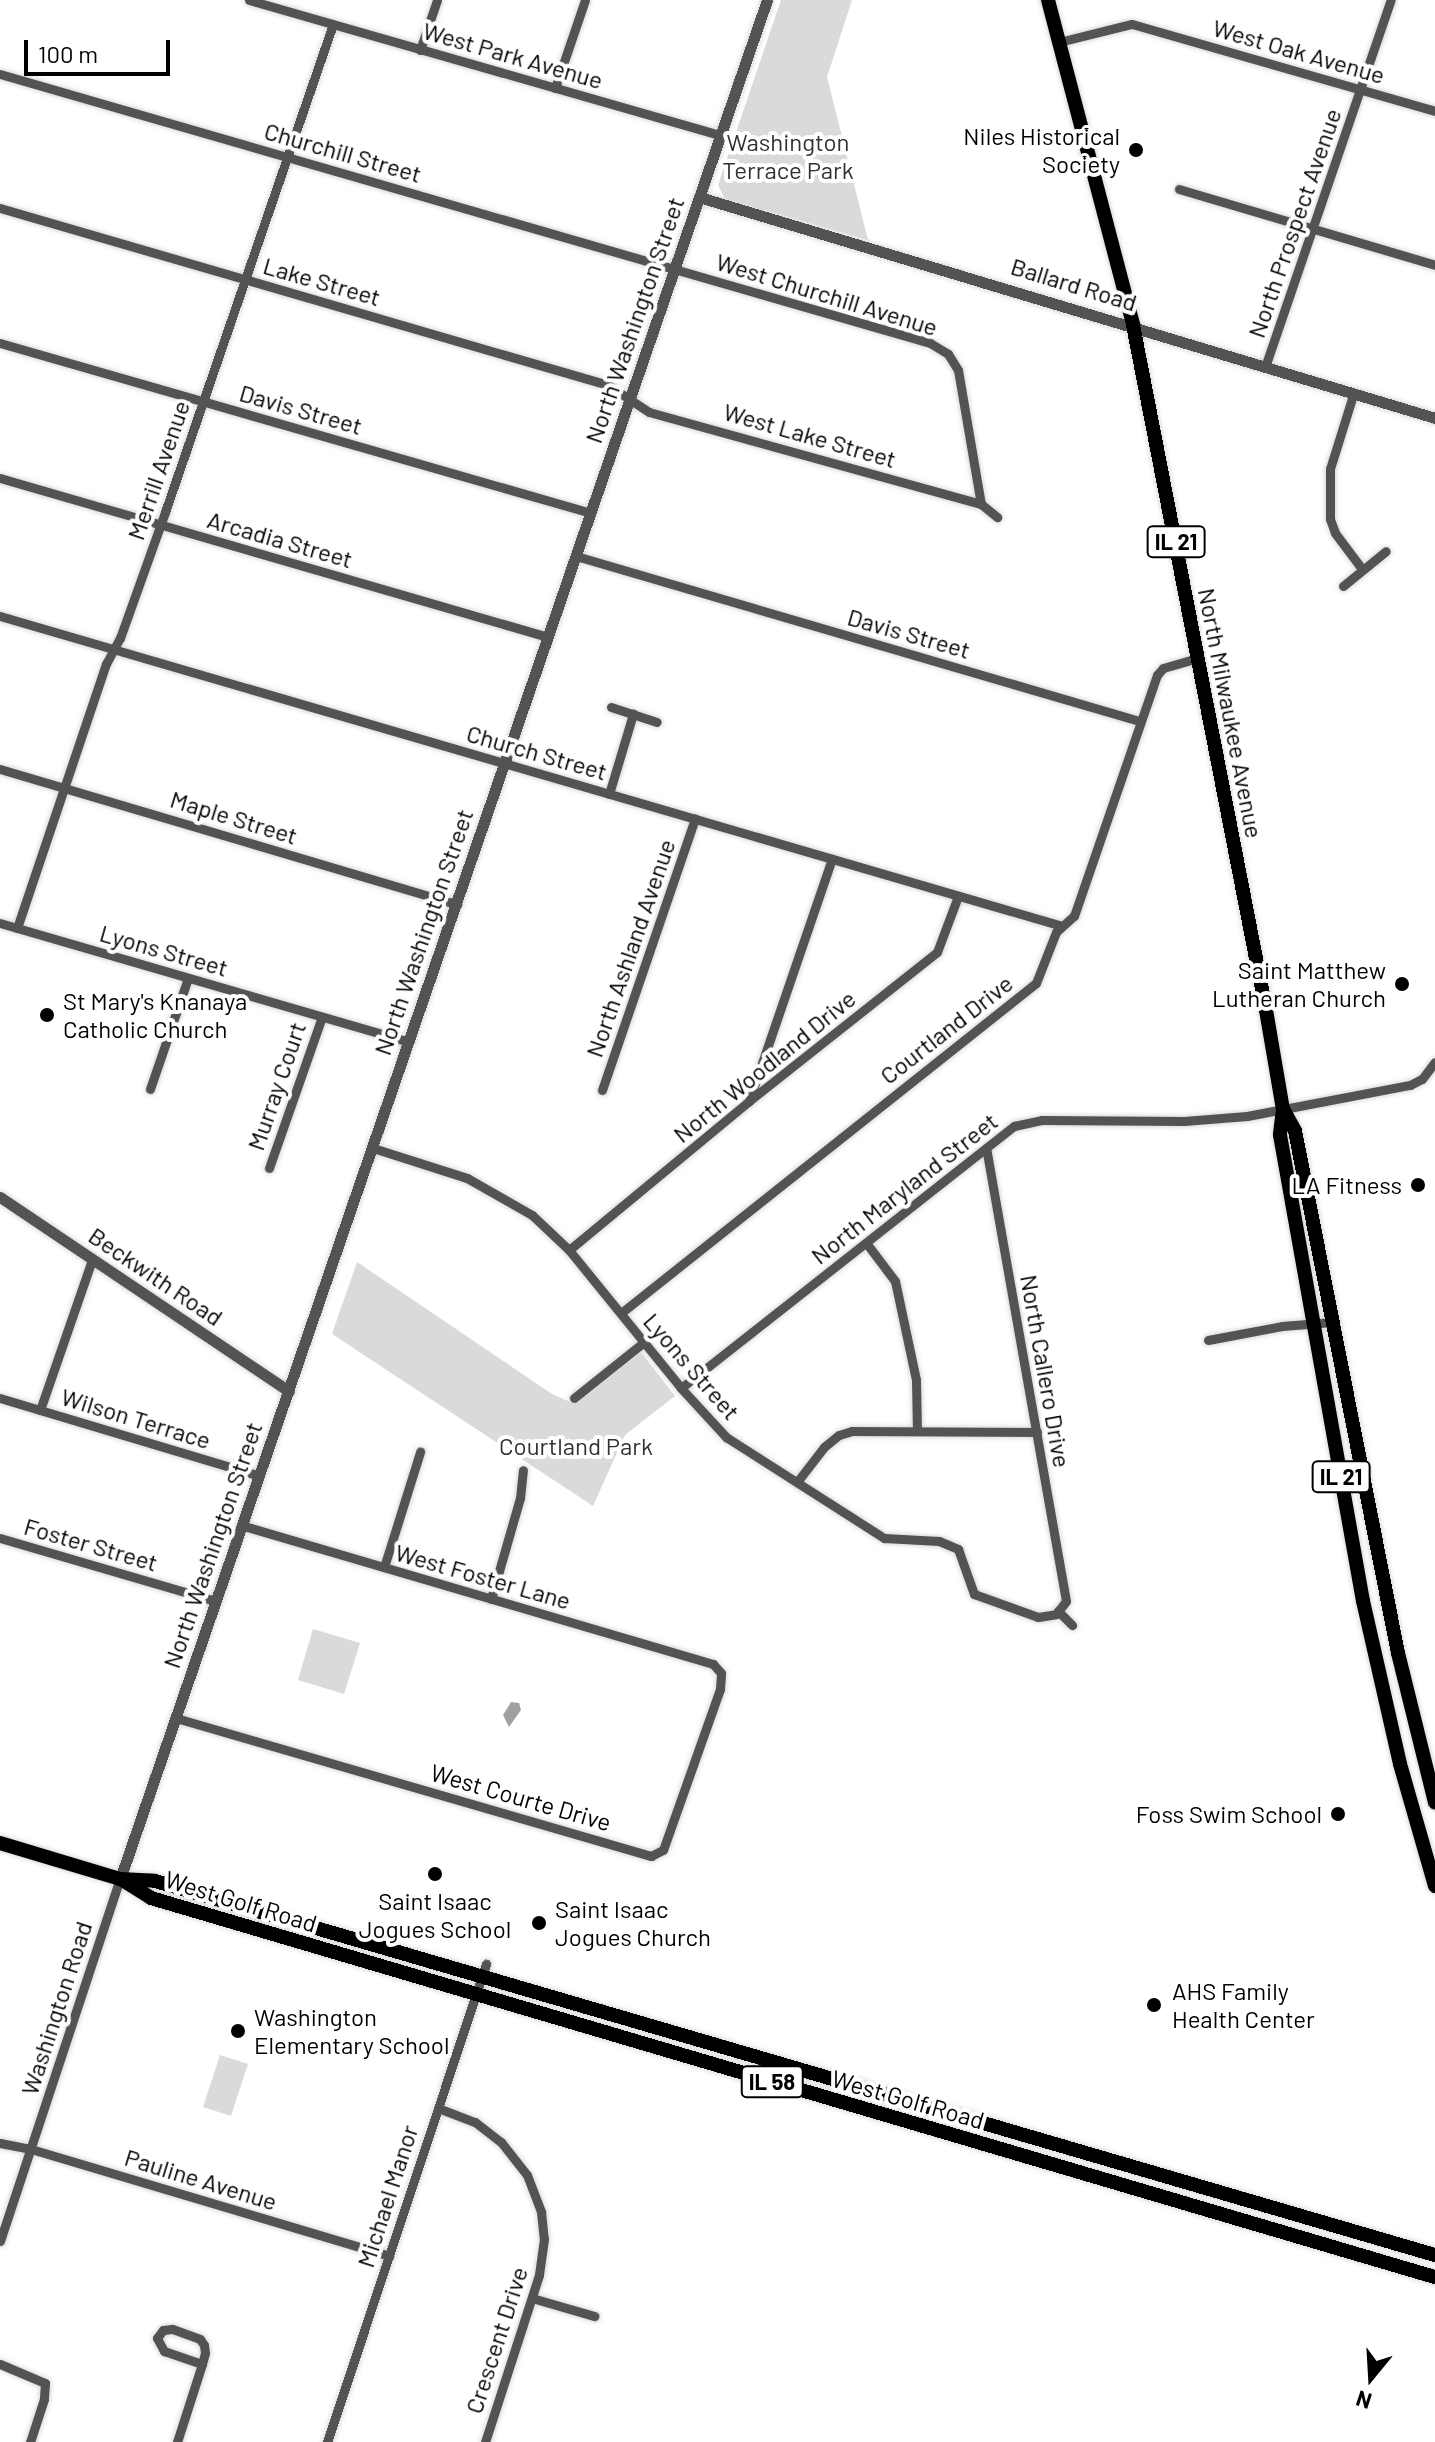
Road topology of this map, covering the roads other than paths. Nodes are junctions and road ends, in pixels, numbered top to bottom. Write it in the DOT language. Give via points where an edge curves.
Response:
graph roads {
  1 [pos="249,0"];
  2 [pos="437,0"];
  3 [pos="585,0"];
  4 [pos="767,0"];
  5 [pos="1048,0"];
  6 [pos="1391,0"];
  7 [pos="284,5"];
  8 [pos="333,24"];
  9 [pos="1059,42"];
  10 [pos="420,50"];
  11 [pos="0,74"];
  12 [pos="555,88"];
  13 [pos="1362,90"];
  14 [pos="1435,111"];
  15 [pos="720,135"];
  16 [pos="287,157"];
  17 [pos="1179,189"];
  18 [pos="699,197"];
  19 [pos="0,208"];
  20 [pos="1312,229"];
  21 [pos="1435,265"];
  22 [pos="675,269"];
  23 [pos="245,280"];
  24 [pos="1133,325"];
  25 [pos="0,343"];
  26 [pos="1265,367"];
  27 [pos="1353,395"];
  28 [pos="630,399"];
  29 [pos="203,402"];
  30 [pos="1435,418"];
  31 [pos="0,478"];
  32 [pos="981,504"];
  33 [pos="591,513"];
  34 [pos="997,517"];
  35 [pos="160,525"];
  36 [pos="1386,551"];
  37 [pos="576,556"];
  38 [pos="1362,569"];
  39 [pos="1343,586"];
  40 [pos="0,616"];
  41 [pos="548,637"];
  42 [pos="114,650"];
  43 [pos="1197,658"];
  44 [pos="611,707"];
  45 [pos="633,714"];
  46 [pos="1139,721"];
  47 [pos="657,722"];
  48 [pos="505,763"];
  49 [pos="0,769"];
  50 [pos="65,788"];
  51 [pos="609,794"];
  52 [pos="695,819"];
  53 [pos="832,859"];
  54 [pos="958,896"];
  55 [pos="457,904"];
  56 [pos="0,923"];
  57 [pos="1062,926"];
  58 [pos="17,928"];
  59 [pos="188,978"];
  60 [pos="322,1017"];
  61 [pos="409,1042"];
  62 [pos="1435,1062"];
  63 [pos="150,1089"];
  64 [pos="602,1090"];
  65 [pos="749,1101"];
  66 [pos="1283,1109"];
  67 [pos="373,1148"];
  68 [pos="986,1149"];
  69 [pos="269,1168"];
  70 [pos="0,1197"];
  71 [pos="867,1244"];
  72 [pos="569,1250"];
  73 [pos="92,1260"];
  74 [pos="621,1313"];
  75 [pos="1315,1322"];
  76 [pos="1333,1322"];
  77 [pos="1208,1340"];
  78 [pos="644,1342"];
  79 [pos="681,1388"];
  80 [pos="289,1391"];
  81 [pos="0,1398"];
  82 [pos="574,1398"];
  83 [pos="40,1410"];
  84 [pos="917,1431"];
  85 [pos="1037,1432"];
  86 [pos="420,1452"];
  87 [pos="523,1470"];
  88 [pos="260,1476"];
  89 [pos="797,1482"];
  90 [pos="242,1525"];
  91 [pos="0,1538"];
  92 [pos="384,1567"];
  93 [pos="491,1599"];
  94 [pos="216,1601"];
  95 [pos="1058,1611"];
  96 [pos="1072,1625"];
  97 [pos="713,1664"];
  98 [pos="176,1718"];
  99 [pos="1435,1802"];
  100 [pos="0,1843"];
  101 [pos="120,1879"];
  102 [pos="1435,1886"];
  103 [pos="484,1970"];
  104 [pos="475,1993"];
  105 [pos="438,2108"];
  106 [pos="0,2143"];
  107 [pos="31,2149"];
  108 [pos="0,2241"];
  109 [pos="1435,2255"];
  110 [pos="389,2256"];
  111 [pos="1435,2277"];
  112 [pos="532,2298"];
  113 [pos="594,2316"];
  114 [pos="0,2364"];
  115 [pos="202,2364"];
  116 [pos="30,2442"];
  117 [pos="177,2442"];
  118 [pos="327,2442"];
  119 [pos="485,2442"];
  1 -- 7 [label="street, West Park Avenue"];
  2 -- 10 [label="street"];
  3 -- 12 [label="street"];
  4 -- 15 [label="street, North Washington Street"];
  5 -- 9 [label="main road, North Milwaukee Avenue / IL 21"];
  6 -- 13 [label="street, North Prospect Avenue"];
  7 -- 8 [label="street, West Park Avenue"];
  8 -- 10 [label="street, West Park Avenue"];
  8 -- 16 [label="street, Merrill Avenue"];
  9 -- 13 [label="street, West Oak Avenue" via="1132,24"];
  9 -- 24 [label="main road, North Milwaukee Avenue / IL 21"];
  10 -- 12 [label="street, West Park Avenue"];
  11 -- 16 [label="street, Churchill Street"];
  12 -- 15 [label="street, West Park Avenue"];
  13 -- 14 [label="street, West Oak Avenue"];
  13 -- 20 [label="street, North Prospect Avenue"];
  15 -- 18 [label="street, North Washington Street"];
  16 -- 22 [label="street, Churchill Street"];
  16 -- 23 [label="street, Merrill Avenue"];
  17 -- 20 [label="street"];
  18 -- 22 [label="street, North Washington Street"];
  18 -- 24 [label="street, Ballard Road"];
  19 -- 23 [label="street, Lake Street"];
  20 -- 21 [label="street"];
  20 -- 26 [label="street, North Prospect Avenue"];
  22 -- 28 [label="street, North Washington Street"];
  22 -- 32 [label="street, West Churchill Avenue" via="930,343 948,354 958,370"];
  23 -- 28 [label="street, Lake Street" via="608,385"];
  23 -- 29 [label="street, Merrill Avenue"];
  24 -- 26 [label="street, Ballard Road"];
  24 -- 43 [label="main road, North Milwaukee Avenue / IL 21"];
  25 -- 29 [label="street, Davis Street"];
  26 -- 27 [label="street, Ballard Road"];
  27 -- 30 [label="street, Ballard Road"];
  27 -- 38 [label="street" via="1330,469 1330,519"];
  28 -- 32 [label="street, West Lake Street" via="649,412"];
  28 -- 33 [label="street, North Washington Street"];
  29 -- 33 [label="street, Davis Street"];
  29 -- 35 [label="street, Merrill Avenue"];
  31 -- 35 [label="street, Arcadia Street"];
  32 -- 34 [label="street"];
  33 -- 37 [label="street, North Washington Street"];
  35 -- 41 [label="street, Arcadia Street"];
  35 -- 42 [label="street, Merrill Avenue"];
  36 -- 38 [label="street"];
  37 -- 41 [label="street, North Washington Street"];
  37 -- 46 [label="street, Davis Street"];
  38 -- 39 [label="street"];
  40 -- 42 [label="street, Church Street"];
  41 -- 48 [label="street, North Washington Street"];
  42 -- 48 [label="street, Church Street"];
  42 -- 50 [label="street, Merrill Avenue"];
  43 -- 46 [label="street, Courtland Drive" via="1163,668"];
  43 -- 66 [label="main road, North Milwaukee Avenue / IL 21"];
  44 -- 45 [label="street"];
  45 -- 47 [label="street"];
  45 -- 51 [label="street"];
  46 -- 57 [label="street, Courtland Drive" via="1074,916"];
  48 -- 51 [label="street, Church Street"];
  48 -- 55 [label="street, North Washington Street"];
  49 -- 50 [label="street, Maple Street"];
  50 -- 55 [label="street, Maple Street"];
  50 -- 58 [label="street, Merrill Avenue"];
  51 -- 52 [label="street, Church Street"];
  52 -- 53 [label="street, Church Street"];
  52 -- 64 [label="street, North Ashland Avenue"];
  53 -- 54 [label="street, Church Street"];
  53 -- 65 [label="street"];
  54 -- 57 [label="street, Church Street"];
  54 -- 65 [label="street, North Woodland Drive" via="937,952"];
  55 -- 61 [label="street, North Washington Street"];
  56 -- 58 [label="street, Lyons Street"];
  57 -- 74 [label="street, Courtland Drive" via="1029,990"];
  58 -- 59 [label="street, Lyons Street"];
  59 -- 60 [label="street, Lyons Street"];
  59 -- 63 [label="street"];
  60 -- 61 [label="street, Lyons Street"];
  60 -- 69 [label="street, Murray Court"];
  61 -- 67 [label="street, North Washington Street"];
  62 -- 66 [label="street, North Maryland Street" via="1410,1085"];
  65 -- 72 [label="street, North Woodland Drive"];
  66 -- 68 [label="street, North Maryland Street" via="1206,1120 1033,1120 1014,1126"];
  66 -- 75 [label="main road, North Milwaukee Avenue / IL 21" via="1280,1135"];
  66 -- 76 [label="main road, North Milwaukee Avenue / IL 21" via="1295,1131"];
  67 -- 72 [label="street, Lyons Street" via="483,1185 550,1229"];
  67 -- 80 [label="street, North Washington Street"];
  68 -- 71 [label="street, North Maryland Street"];
  68 -- 85 [label="street, North Callero Drive"];
  70 -- 73 [label="street, Beckwith Road"];
  71 -- 79 [label="street, North Maryland Street"];
  71 -- 84 [label="street" via="895,1281 916,1380"];
  72 -- 74 [label="street, Lyons Street"];
  73 -- 80 [label="street, Beckwith Road"];
  73 -- 83 [label="street"];
  74 -- 78 [label="street, Lyons Street"];
  75 -- 76 [label="street"];
  75 -- 77 [label="street"];
  75 -- 102 [label="main road, North Milwaukee Avenue / IL 21" via="1375,1662"];
  76 -- 99 [label="main road, North Milwaukee Avenue / IL 21" via="1398,1653"];
  78 -- 79 [label="street, Lyons Street"];
  78 -- 82 [label="street"];
  79 -- 89 [label="street, Lyons Street" via="726,1437"];
  80 -- 88 [label="street, North Washington Street"];
  81 -- 83 [label="street, Wilson Terrace"];
  83 -- 88 [label="street, Wilson Terrace"];
  84 -- 85 [label="street"];
  84 -- 89 [label="street" via="839,1435"];
  85 -- 95 [label="street, North Callero Drive" via="1066,1601"];
  86 -- 92 [label="street"];
  87 -- 93 [label="street"];
  88 -- 90 [label="street, North Washington Street"];
  89 -- 95 [label="street, Lyons Street" via="884,1538 939,1541 958,1549 974,1594 1038,1617"];
  90 -- 92 [label="street, West Foster Lane"];
  90 -- 94 [label="street, North Washington Street"];
  91 -- 94 [label="street, Foster Street"];
  92 -- 93 [label="street, West Foster Lane"];
  93 -- 97 [label="street, West Foster Lane"];
  94 -- 98 [label="street, North Washington Street"];
  95 -- 96 [label="street"];
  97 -- 98 [label="street, West Courte Drive" via="721,1673 720,1689 663,1850 651,1856"];
  98 -- 101 [label="street, North Washington Street"];
  100 -- 101 [label="main road, IL 58"];
  101 -- 103 [label="main road, West Golf Road / IL 58" via="155,1881"];
  101 -- 104 [label="main road, West Golf Road / IL 58" via="151,1898"];
  101 -- 107 [label="street, Washington Road"];
  103 -- 104 [label="street, Michael Manor"];
  103 -- 109 [label="main road, West Golf Road / IL 58"];
  104 -- 105 [label="street, Michael Manor"];
  104 -- 111 [label="main road, West Golf Road / IL 58"];
  105 -- 110 [label="street, Michael Manor"];
  105 -- 112 [label="street, Crescent Drive" via="489,2132 516,2159 534,2189 544,2239"];
  106 -- 107 [label="street, Pauline Avenue"];
  107 -- 108 [label="street, Washington Road"];
  107 -- 110 [label="street, Pauline Avenue"];
  110 -- 118 [label="street, Michael Manor"];
  112 -- 113 [label="street"];
  112 -- 119 [label="street, Crescent Drive"];
  114 -- 116 [label="street" via="45,2383"];
  115 -- 115 [label="street" via="164,2351 157,2338 172,2329 200,2339"];
  115 -- 117 [label="street"];
}
